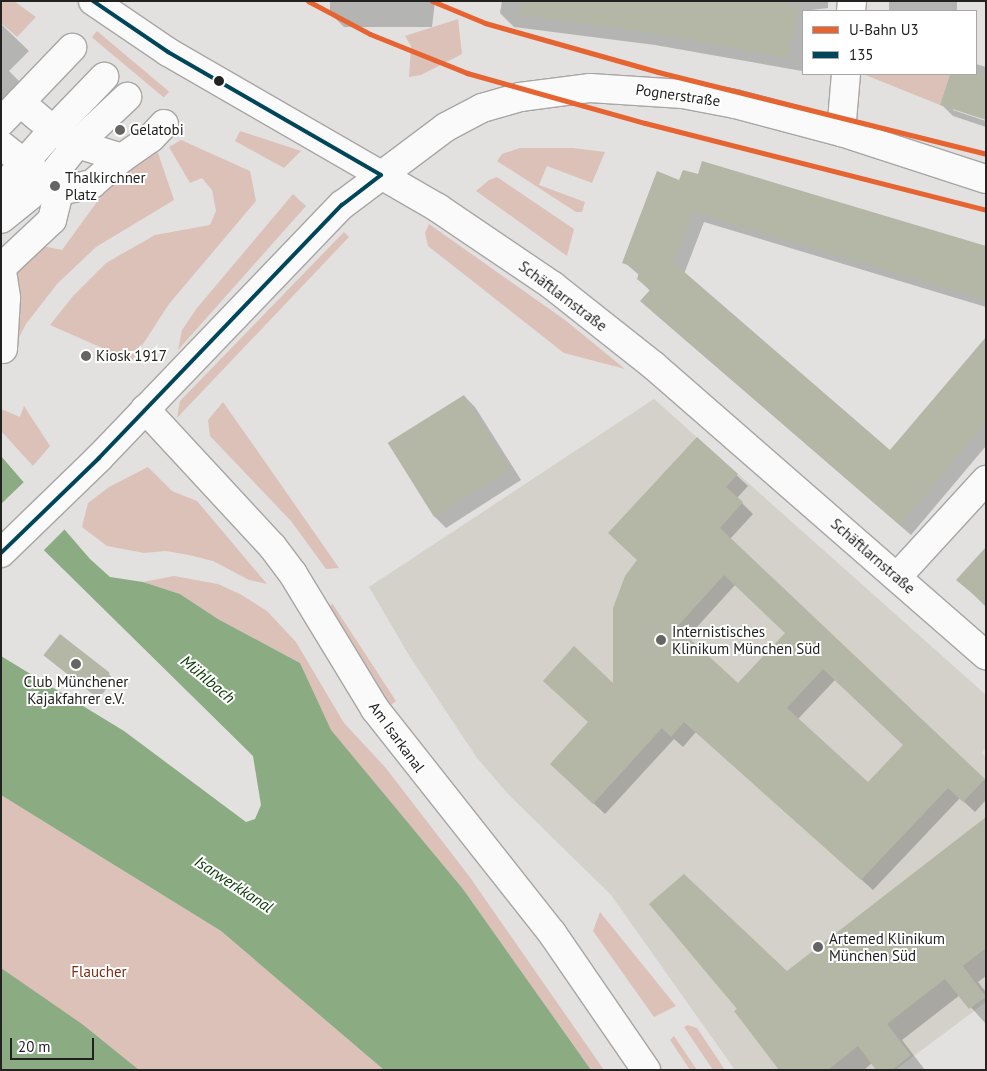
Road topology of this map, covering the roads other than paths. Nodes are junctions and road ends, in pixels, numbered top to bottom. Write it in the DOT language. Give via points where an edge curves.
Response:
graph roads {
  1 [pos="93,1"];
  2 [pos="72,48"];
  3 [pos="846,75"];
  4 [pos="104,77"];
  5 [pos="127,97"];
  6 [pos="20,102"];
  7 [pos="1,122"];
  8 [pos="53,130"];
  9 [pos="840,132"];
  10 [pos="162,135"];
  11 [pos="1,144"];
  12 [pos="77,144"];
  13 [pos="122,158"];
  14 [pos="24,163"];
  15 [pos="381,175"];
  16 [pos="986,179"];
  17 [pos="53,186"];
  18 [pos="1,189"];
  19 [pos="1,219"];
  20 [pos="2,265"];
  21 [pos="3,349"];
  22 [pos="145,409"];
  23 [pos="986,480"];
  24 [pos="2,551"];
  25 [pos="897,577"];
  26 [pos="986,655"];
  27 [pos="646,1070"];
  1 -- 15 [label="street, Schäftlarnstraße" via="168,52"];
  2 -- 6 [label="street"];
  3 -- 9 [label="street"];
  4 -- 8 [label="street"];
  5 -- 12 [label="street"];
  6 -- 7 [label="street"];
  6 -- 8 [label="street"];
  8 -- 12 [label="street"];
  8 -- 14 [label="street"];
  9 -- 15 [label="street, Pognerstraße" via="735,104 683,94 622,88 560,90 482,108 446,127"];
  9 -- 16 [label="street, Pognerstraße"];
  10 -- 13 [label="street"];
  11 -- 14 [label="street"];
  12 -- 13 [label="street"];
  12 -- 17 [label="street"];
  13 -- 17 [label="street" via="92,184"];
  14 -- 17 [label="street"];
  14 -- 18 [label="street"];
  15 -- 22 [label="street, Pognerstraße" via="342,205"];
  15 -- 25 [label="street, Schäftlarnstraße" via="438,208 553,286 653,365"];
  17 -- 19 [label="street"];
  17 -- 20 [label="street" via="52,220"];
  20 -- 21 [label="street" via="6,298"];
  22 -- 24 [label="street, Pognerstraße"];
  22 -- 27 [label="street, Am Isarkanal" via="272,546 293,574 375,709 552,933"];
  23 -- 25 [label="street"];
  25 -- 26 [label="street, Schäftlarnstraße"];
}
